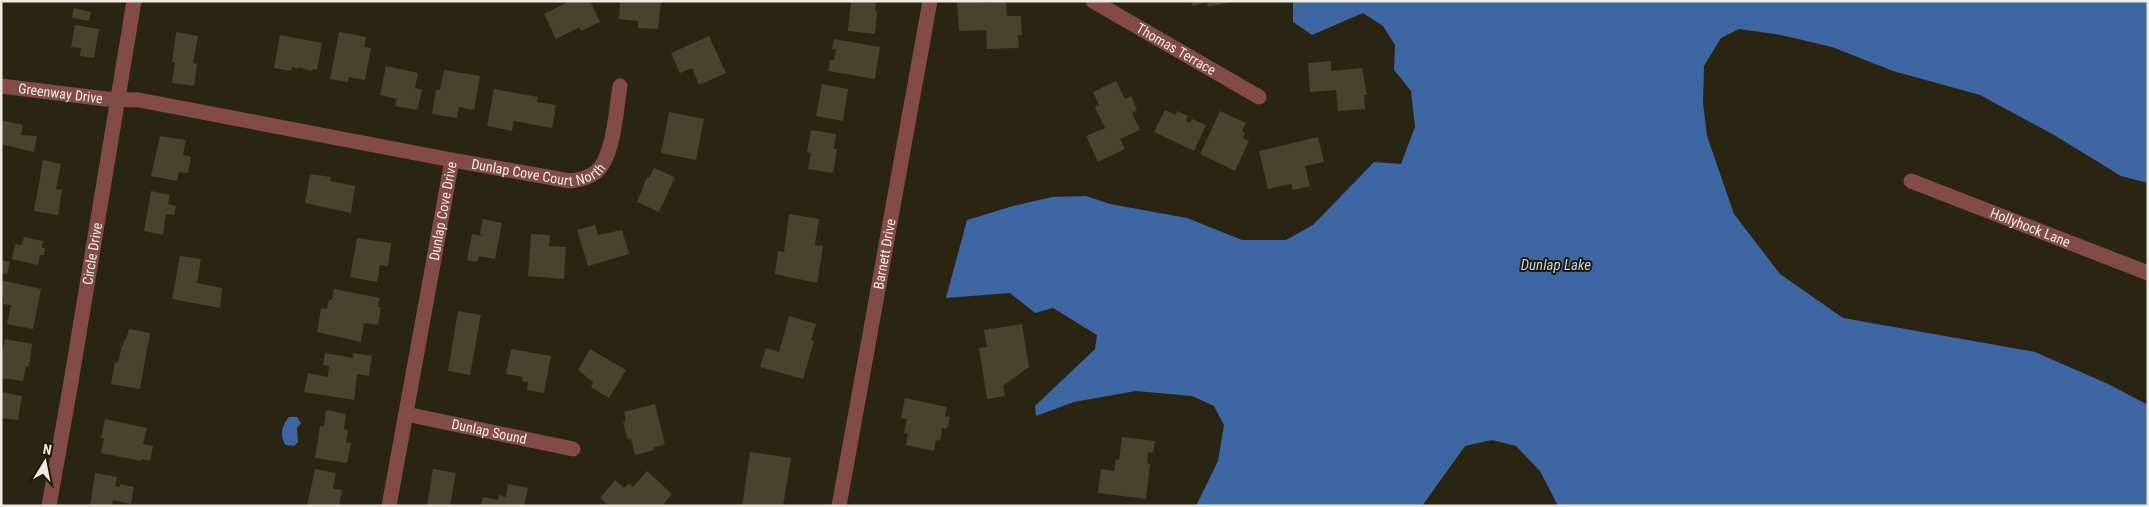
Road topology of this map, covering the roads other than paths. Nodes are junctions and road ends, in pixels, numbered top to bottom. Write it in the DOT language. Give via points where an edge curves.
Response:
graph roads {
  1 [pos="134,1"];
  2 [pos="930,1"];
  3 [pos="1094,1"];
  4 [pos="1,86"];
  5 [pos="620,86"];
  6 [pos="1259,97"];
  7 [pos="119,100"];
  8 [pos="452,160"];
  9 [pos="1911,181"];
  10 [pos="2148,273"];
  11 [pos="406,414"];
  12 [pos="573,449"];
  13 [pos="49,506"];
  14 [pos="389,506"];
  15 [pos="840,506"];
  1 -- 7 [label="street, Circle Drive"];
  2 -- 15 [label="street, Barnett Drive"];
  3 -- 6 [label="street, Thomas Terrace"];
  4 -- 7 [label="street, Greenway Drive"];
  5 -- 8 [label="street, Dunlap Cove Court North" via="608,152 603,164 583,179 570,181"];
  7 -- 8 [label="street, Dunlap Cove Drive" via="139,100"];
  7 -- 13 [label="street, Circle Drive"];
  8 -- 11 [label="street, Dunlap Cove Drive"];
  9 -- 10 [label="street, Hollyhock Lane"];
  11 -- 12 [label="street, Dunlap Sound"];
  11 -- 14 [label="street, Dunlap Cove Drive"];
}
